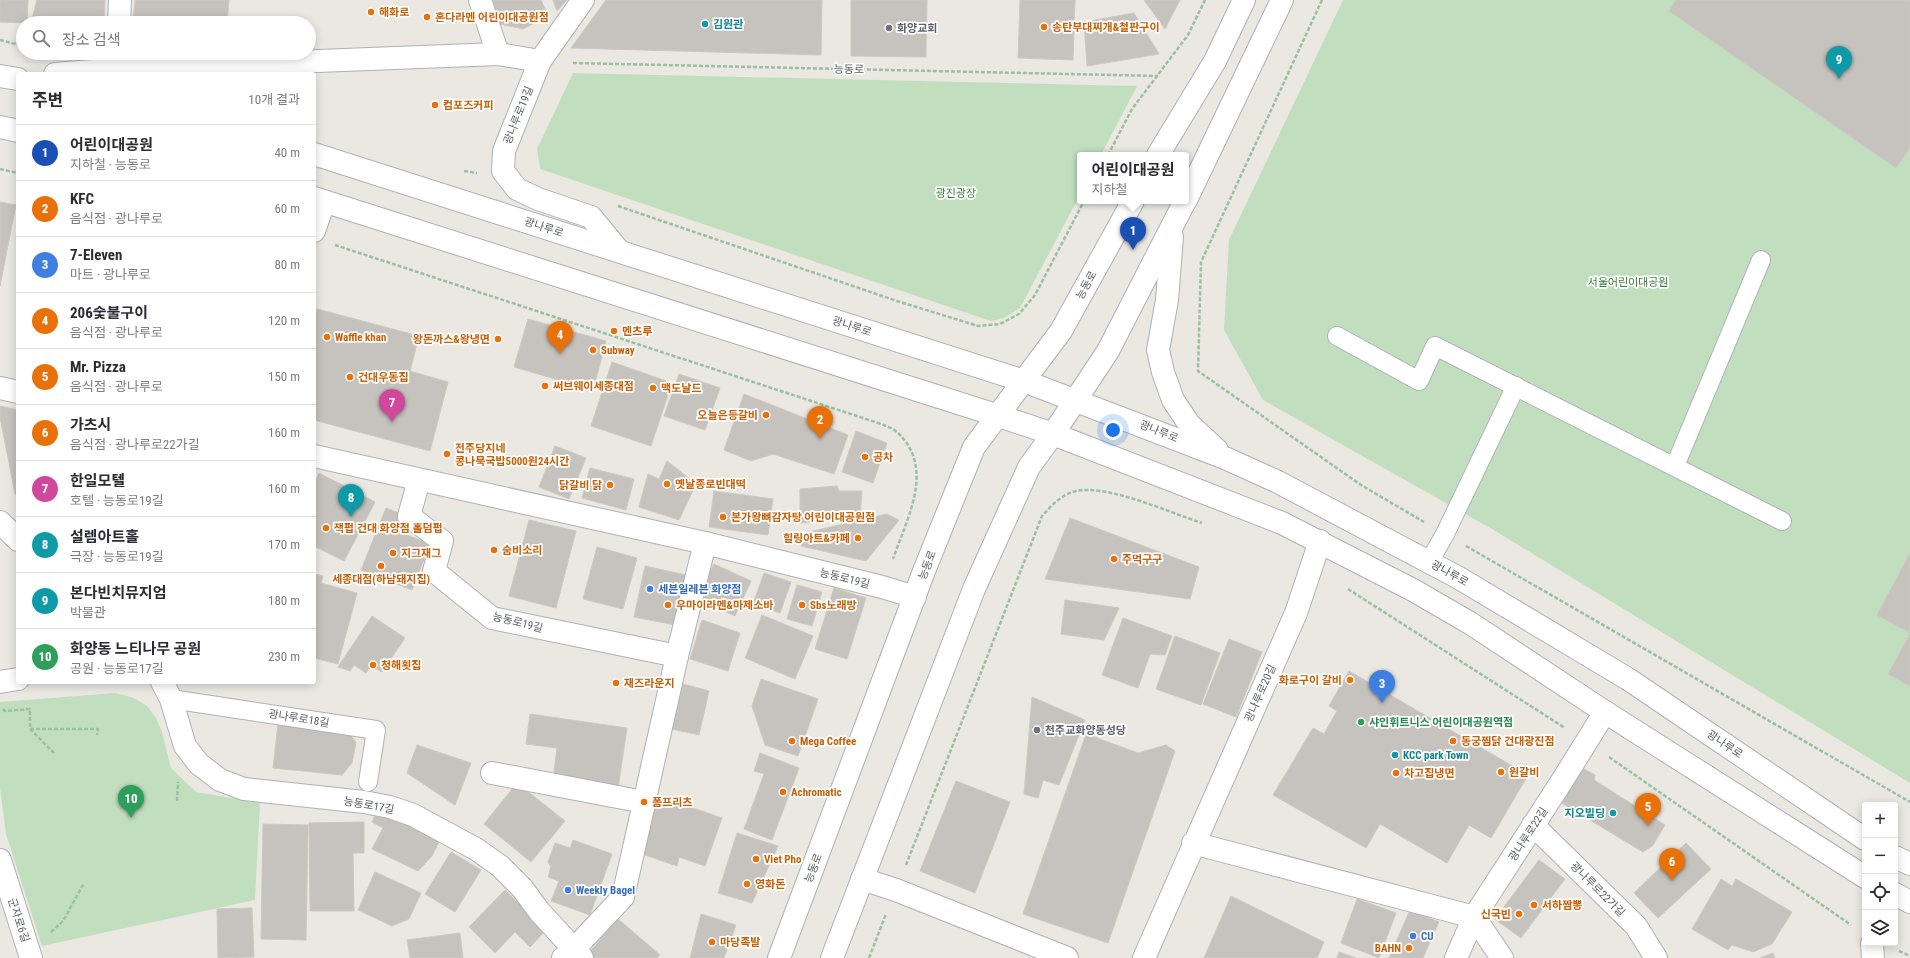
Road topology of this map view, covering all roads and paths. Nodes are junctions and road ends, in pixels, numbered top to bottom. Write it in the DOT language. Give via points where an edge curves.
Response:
graph roads {
  1 [pos="120,0"];
  2 [pos="480,0"];
  3 [pos="583,0"];
  4 [pos="1205,0"];
  5 [pos="1244,0"];
  6 [pos="1282,0"];
  7 [pos="1322,0"];
  8 [pos="119,16"];
  9 [pos="0,40"];
  10 [pos="16,44"];
  11 [pos="498,54"];
  12 [pos="316,57"];
  13 [pos="171,60"];
  14 [pos="117,61"];
  15 [pos="540,61"];
  16 [pos="573,63"];
  17 [pos="65,72"];
  18 [pos="1158,76"];
  19 [pos="0,128"];
  20 [pos="16,131"];
  21 [pos="1110,152"];
  22 [pos="1160,152"];
  23 [pos="316,155"];
  24 [pos="0,169"];
  25 [pos="458,170"];
  26 [pos="503,171"];
  27 [pos="16,173"];
  28 [pos="1189,194"];
  29 [pos="319,200"];
  30 [pos="1082,204"];
  31 [pos="1131,204"];
  32 [pos="1184,204"];
  33 [pos="616,205"];
  34 [pos="1172,228"];
  35 [pos="321,237"];
  36 [pos="619,251"];
  37 [pos="1761,260"];
  38 [pos="1337,336"];
  39 [pos="1024,381"];
  40 [pos="1516,386"];
  41 [pos="0,388"];
  42 [pos="16,392"];
  43 [pos="1076,400"];
  44 [pos="999,416"];
  45 [pos="1053,434"];
  46 [pos="316,456"];
  47 [pos="1225,458"];
  48 [pos="1674,466"];
  49 [pos="419,480"];
  50 [pos="1782,521"];
  51 [pos="0,522"];
  52 [pos="1209,526"];
  53 [pos="1445,534"];
  54 [pos="16,538"];
  55 [pos="1320,541"];
  56 [pos="706,543"];
  57 [pos="893,560"];
  58 [pos="1429,562"];
  59 [pos="1312,566"];
  60 [pos="914,597"];
  61 [pos="677,656"];
  62 [pos="16,679"];
  63 [pos="0,682"];
  64 [pos="166,690"];
  65 [pos="0,706"];
  66 [pos="1605,712"];
  67 [pos="30,729"];
  68 [pos="97,735"];
  69 [pos="1587,741"];
  70 [pos="55,754"];
  71 [pos="492,773"];
  72 [pos="368,782"];
  73 [pos="644,802"];
  74 [pos="1910,802"];
  75 [pos="1533,825"];
  76 [pos="1864,838"];
  77 [pos="1193,843"];
  78 [pos="1898,858"];
  79 [pos="0,860"];
  80 [pos="1910,864"];
  81 [pos="1862,875"];
  82 [pos="862,879"];
  83 [pos="84,883"];
  84 [pos="896,890"];
  85 [pos="1898,896"];
  86 [pos="1910,902"];
  87 [pos="1474,917"];
  88 [pos="1852,926"];
  89 [pos="1872,946"];
  90 [pos="29,952"];
  91 [pos="573,955"];
  92 [pos="779,958"];
  93 [pos="832,958"];
  94 [pos="869,958"];
  95 [pos="1067,958"];
  96 [pos="1144,958"];
  97 [pos="1456,958"];
  98 [pos="1502,958"];
  99 [pos="1656,958"];
  100 [pos="1873,958"];
  1 -- 8 [label="main road"];
  2 -- 11 [label="main road"];
  3 -- 15 [label="main road, 광나루로19길"];
  4 -- 18 [label="path" via="1188,35"];
  5 -- 22 [label="main road" via="1215,60"];
  6 -- 28 [label="main road"];
  7 -- 53 [label="path" via="1201,262 1198,372 1361,485"];
  9 -- 10 [label="path"];
  11 -- 12 [label="main road"];
  11 -- 15 [label="main road"];
  13 -- 14 [label="main road"];
  14 -- 17 [label="main road"];
  15 -- 26 [label="main road, 광나루로19길" via="504,151"];
  16 -- 18 [label="path, 능동로"];
  18 -- 21 [label="path" via="1132,109"];
  19 -- 20 [label="main road"];
  23 -- 36 [label="main road, 광나루로"];
  24 -- 27 [label="path"];
  25 -- 26 [label="path" via="469,173"];
  26 -- 36 [label="main road" via="517,189 591,217"];
  29 -- 35 [label="main road"];
  29 -- 44 [label="main road"];
  30 -- 33 [label="path" via="1035,295 1019,314 1000,324 978,326"];
  31 -- 39 [label="main road, 능동로" via="1061,331"];
  32 -- 34 [label="main road"];
  34 -- 43 [label="main road" via="1108,351"];
  34 -- 47 [label="main road" via="1159,357 1173,400 1189,424"];
  35 -- 57 [label="path" via="896,431 912,451 917,472 916,494"];
  36 -- 39 [label="main road, 광나루로"];
  37 -- 48 [label="lane"];
  38 -- 40 [label="lane" via="1419,381 1435,346"];
  39 -- 43 [label="main road, 광나루로"];
  39 -- 44 [label="main road, 능동로"];
  40 -- 48 [label="lane"];
  40 -- 53 [label="lane"];
  41 -- 42 [label="main road"];
  43 -- 45 [label="main road"];
  43 -- 47 [label="main road, 광나루로"];
  44 -- 45 [label="main road"];
  44 -- 60 [label="main road, 능동로" via="974,447"];
  45 -- 55 [label="main road" via="1282,523"];
  45 -- 82 [label="main road" via="1029,467 974,589"];
  46 -- 49 [label="main road, 능동로19길"];
  47 -- 58 [label="main road, 광나루로" via="1278,482"];
  48 -- 50 [label="lane"];
  49 -- 56 [label="main road, 능동로19길"];
  49 -- 61 [label="main road, 능동로19길" via="409,516 442,541 434,571 492,618"];
  51 -- 54 [label="main road"];
  52 -- 84 [label="path" via="1099,490 1076,491 1057,500 1042,516"];
  53 -- 58 [label="lane"];
  53 -- 74 [label="path"];
  55 -- 59 [label="main road, 광나루로20길"];
  55 -- 66 [label="main road" via="1470,623"];
  56 -- 60 [label="main road, 능동로19길"];
  56 -- 61 [label="main road"];
  58 -- 76 [label="main road, 광나루로" via="1628,679"];
  59 -- 69 [label="path"];
  59 -- 77 [label="main road, 광나루로20길" via="1296,613"];
  60 -- 92 [label="main road, 능동로"];
  61 -- 73 [label="main road"];
  62 -- 63 [label="main road"];
  64 -- 72 [label="lane, 광나루로18길" via="376,730"];
  64 -- 91 [label="main road, 능동로17길" via="185,746 199,764 220,780 244,789 364,802 390,807 413,816 476,849 500,866 522,888"];
  65 -- 67 [label="path" via="5,711 30,709"];
  66 -- 69 [label="main road, 광나루로22길"];
  66 -- 81 [label="main road"];
  67 -- 68 [label="path" via="98,729"];
  67 -- 70 [label="path"];
  69 -- 75 [label="main road, 광나루로22길"];
  69 -- 88 [label="path"];
  71 -- 73 [label="main road"];
  73 -- 91 [label="main road" via="623,897"];
  75 -- 87 [label="main road, 광나루로22길"];
  75 -- 99 [label="main road, 광나루로22가길" via="1636,926"];
  77 -- 87 [label="main road"];
  77 -- 96 [label="main road, 광나루로20길"];
  78 -- 80 [label="main road"];
  79 -- 90 [label="main road, 군자로6길"];
  82 -- 84 [label="main road"];
  82 -- 93 [label="main road"];
  83 -- 90 [label="path" via="64,921"];
  84 -- 94 [label="path"];
  84 -- 95 [label="main road"];
  85 -- 86 [label="main road"];
  87 -- 97 [label="main road, 광나루로22길"];
  87 -- 98 [label="main road"];
  89 -- 100 [label="main road"];
}
